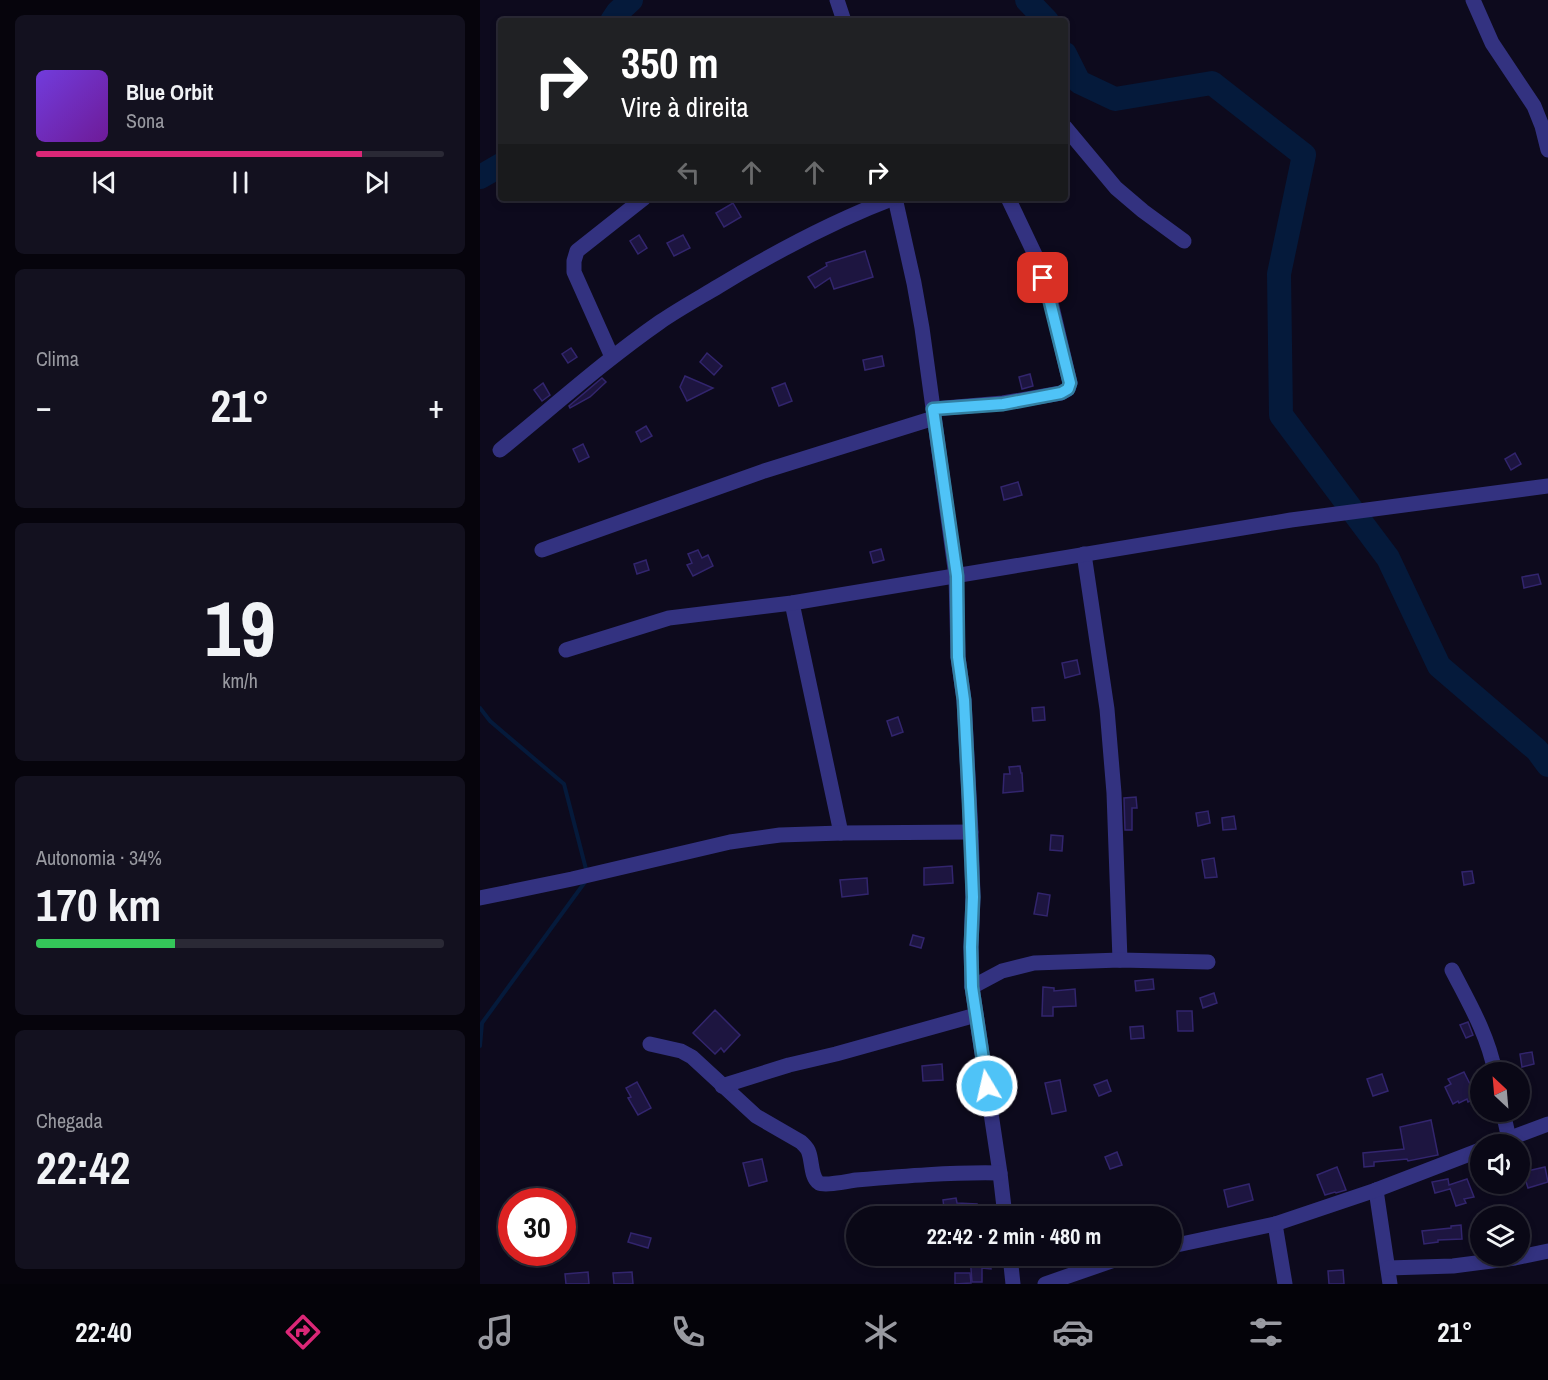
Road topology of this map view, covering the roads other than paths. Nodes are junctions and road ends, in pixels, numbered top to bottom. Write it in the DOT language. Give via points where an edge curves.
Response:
graph roads {
  1 [pos="837,0"];
  2 [pos="1473,0"];
  3 [pos="843,18"];
  4 [pos="1068,131"];
  5 [pos="1548,150"];
  6 [pos="640,201"];
  7 [pos="887,201"];
  8 [pos="896,201"];
  9 [pos="1009,201"];
  10 [pos="1184,242"];
  11 [pos="612,357"];
  12 [pos="934,414"];
  13 [pos="500,450"];
  14 [pos="1546,488"];
  15 [pos="542,550"];
  16 [pos="1084,554"];
  17 [pos="957,576"];
  18 [pos="792,603"];
  19 [pos="566,650"];
  20 [pos="971,832"];
  21 [pos="841,833"];
  22 [pos="480,898"];
  23 [pos="1120,960"];
  24 [pos="1208,962"];
  25 [pos="1452,970"];
  26 [pos="972,987"];
  27 [pos="976,1015"];
  28 [pos="650,1044"];
  29 [pos="1492,1062"];
  30 [pos="722,1086"];
  31 [pos="1548,1124"];
  32 [pos="1522,1134"];
  33 [pos="1470,1154"];
  34 [pos="1000,1173"];
  35 [pos="1376,1190"];
  36 [pos="1004,1206"];
  37 [pos="1275,1224"];
  38 [pos="1182,1244"];
  39 [pos="1548,1251"];
  40 [pos="1011,1266"];
  41 [pos="1097,1266"];
  42 [pos="1389,1268"];
  43 [pos="1013,1284"];
  44 [pos="1046,1284"];
  45 [pos="1285,1284"];
  46 [pos="1390,1284"];
  1 -- 3 [label="street"];
  2 -- 5 [label="street" via="1492,43 1534,106"];
  4 -- 10 [label="street" via="1116,188"];
  6 -- 11 [label="street" via="577,251 574,261 574,272"];
  7 -- 11 [label="street" via="821,229 745,270 662,320"];
  8 -- 12 [label="street" via="914,283"];
  9 -- 12 [label="street" via="1038,261 1070,383 1068,389"];
  11 -- 13 [label="street"];
  12 -- 15 [label="street"];
  12 -- 17 [label="street"];
  14 -- 16 [label="street" via="1291,520"];
  16 -- 17 [label="street"];
  16 -- 23 [label="street" via="1107,709"];
  17 -- 18 [label="street"];
  17 -- 20 [label="street" via="958,657"];
  18 -- 19 [label="street" via="669,618"];
  18 -- 21 [label="street"];
  20 -- 21 [label="street"];
  20 -- 26 [label="street"];
  21 -- 22 [label="street" via="730,842"];
  23 -- 24 [label="street"];
  23 -- 26 [label="street" via="1016,966"];
  25 -- 29 [label="street" via="1475,1014"];
  26 -- 27 [label="street"];
  27 -- 30 [label="street"];
  27 -- 34 [label="street"];
  28 -- 30 [label="street" via="692,1057"];
  30 -- 34 [label="street" via="756,1116 807,1148 819,1183 959,1172"];
  31 -- 32 [label="street"];
  33 -- 35 [label="street"];
  34 -- 36 [label="street"];
  35 -- 37 [label="street"];
  35 -- 42 [label="street"];
  37 -- 38 [label="street"];
  37 -- 45 [label="street"];
  39 -- 42 [label="street" via="1453,1266"];
  40 -- 43 [label="street"];
  41 -- 44 [label="street"];
  42 -- 46 [label="street"];
}
